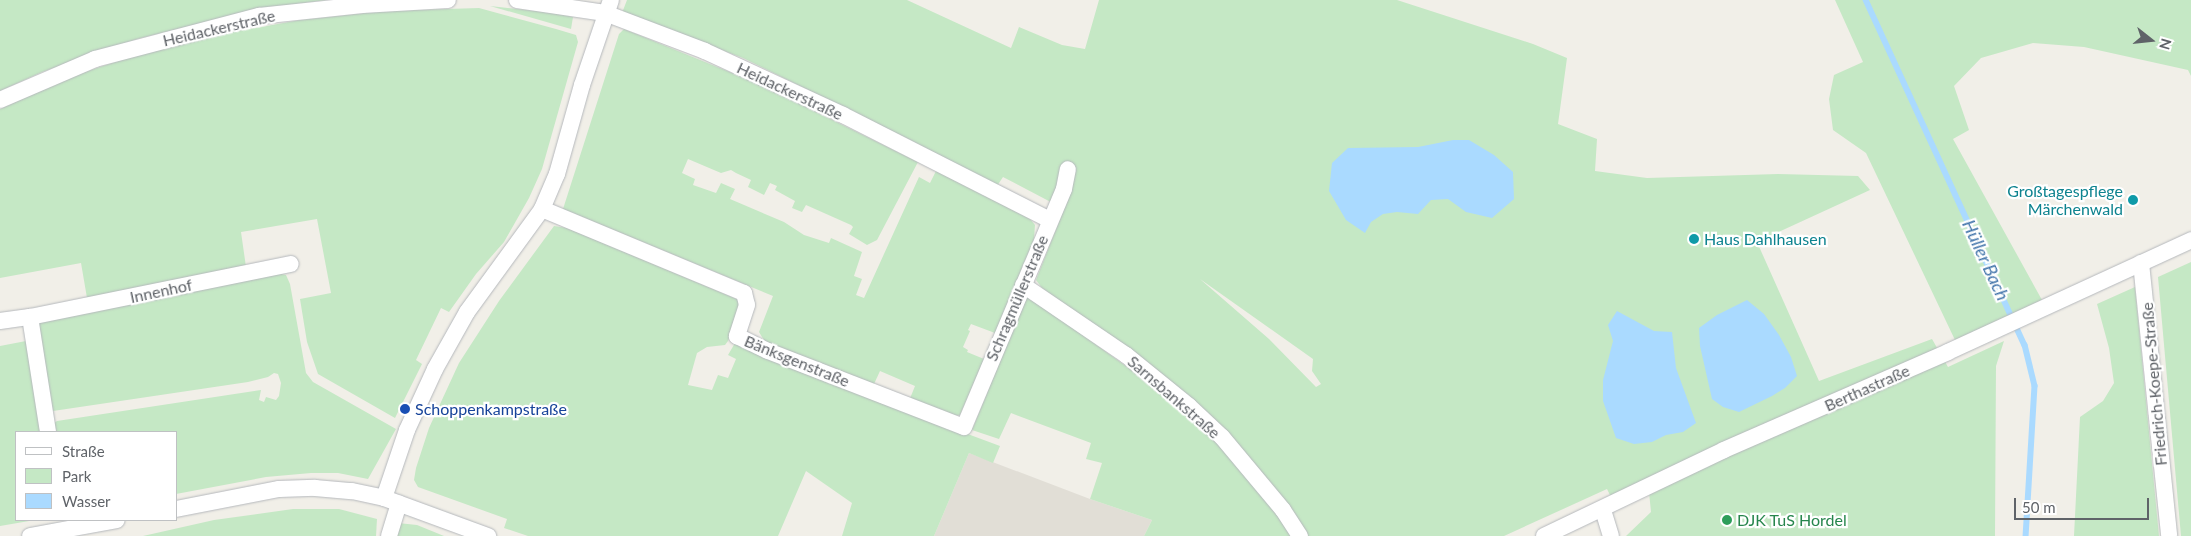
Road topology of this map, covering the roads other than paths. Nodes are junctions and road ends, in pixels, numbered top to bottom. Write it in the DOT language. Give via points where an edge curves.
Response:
graph roads {
  1 [pos="448,0"];
  2 [pos="518,0"];
  3 [pos="608,6"];
  4 [pos="0,100"];
  5 [pos="1068,169"];
  6 [pos="542,209"];
  7 [pos="1050,220"];
  8 [pos="2191,240"];
  9 [pos="2141,263"];
  10 [pos="291,264"];
  11 [pos="1023,285"];
  12 [pos="30,317"];
  13 [pos="0,321"];
  14 [pos="964,427"];
  15 [pos="48,431"];
  16 [pos="392,501"];
  17 [pos="178,509"];
  18 [pos="1603,510"];
  19 [pos="106,521"];
  20 [pos="63,525"];
  21 [pos="30,536"];
  22 [pos="389,536"];
  23 [pos="488,536"];
  24 [pos="1300,536"];
  25 [pos="1544,536"];
  26 [pos="1611,536"];
  27 [pos="2169,536"];
  1 -- 4 [label="street, Heidackerstraße" via="259,16 95,59"];
  2 -- 3 [label="street, Heidackerstraße"];
  3 -- 6 [label="street" via="557,174"];
  3 -- 7 [label="street, Heidackerstraße" via="789,89"];
  5 -- 7 [label="street, Schragmüllerstraße" via="1064,189"];
  6 -- 14 [label="street, Bänksgenstraße" via="744,293 747,305 737,336"];
  6 -- 16 [label="street" via="468,312 435,369 407,430"];
  7 -- 11 [label="street, Schragmüllerstraße"];
  8 -- 9 [label="street, Berthastraße"];
  9 -- 18 [label="street, Berthastraße" via="1724,450"];
  9 -- 27 [label="street, Friedrich-Koepe-Straße"];
  10 -- 12 [label="street, Innenhof"];
  11 -- 14 [label="street, Schragmüllerstraße"];
  11 -- 24 [label="street, Sarnsbankstraße" via="1126,355 1188,406 1222,437 1283,510"];
  12 -- 13 [label="street, Innenhof"];
  12 -- 15 [label="street"];
  16 -- 17 [label="street" via="352,491 279,489"];
  16 -- 22 [label="street"];
  16 -- 23 [label="street"];
  18 -- 25 [label="street, Berthastraße"];
  18 -- 26 [label="street"];
  19 -- 20 [label="street"];
  20 -- 21 [label="street"];
}
